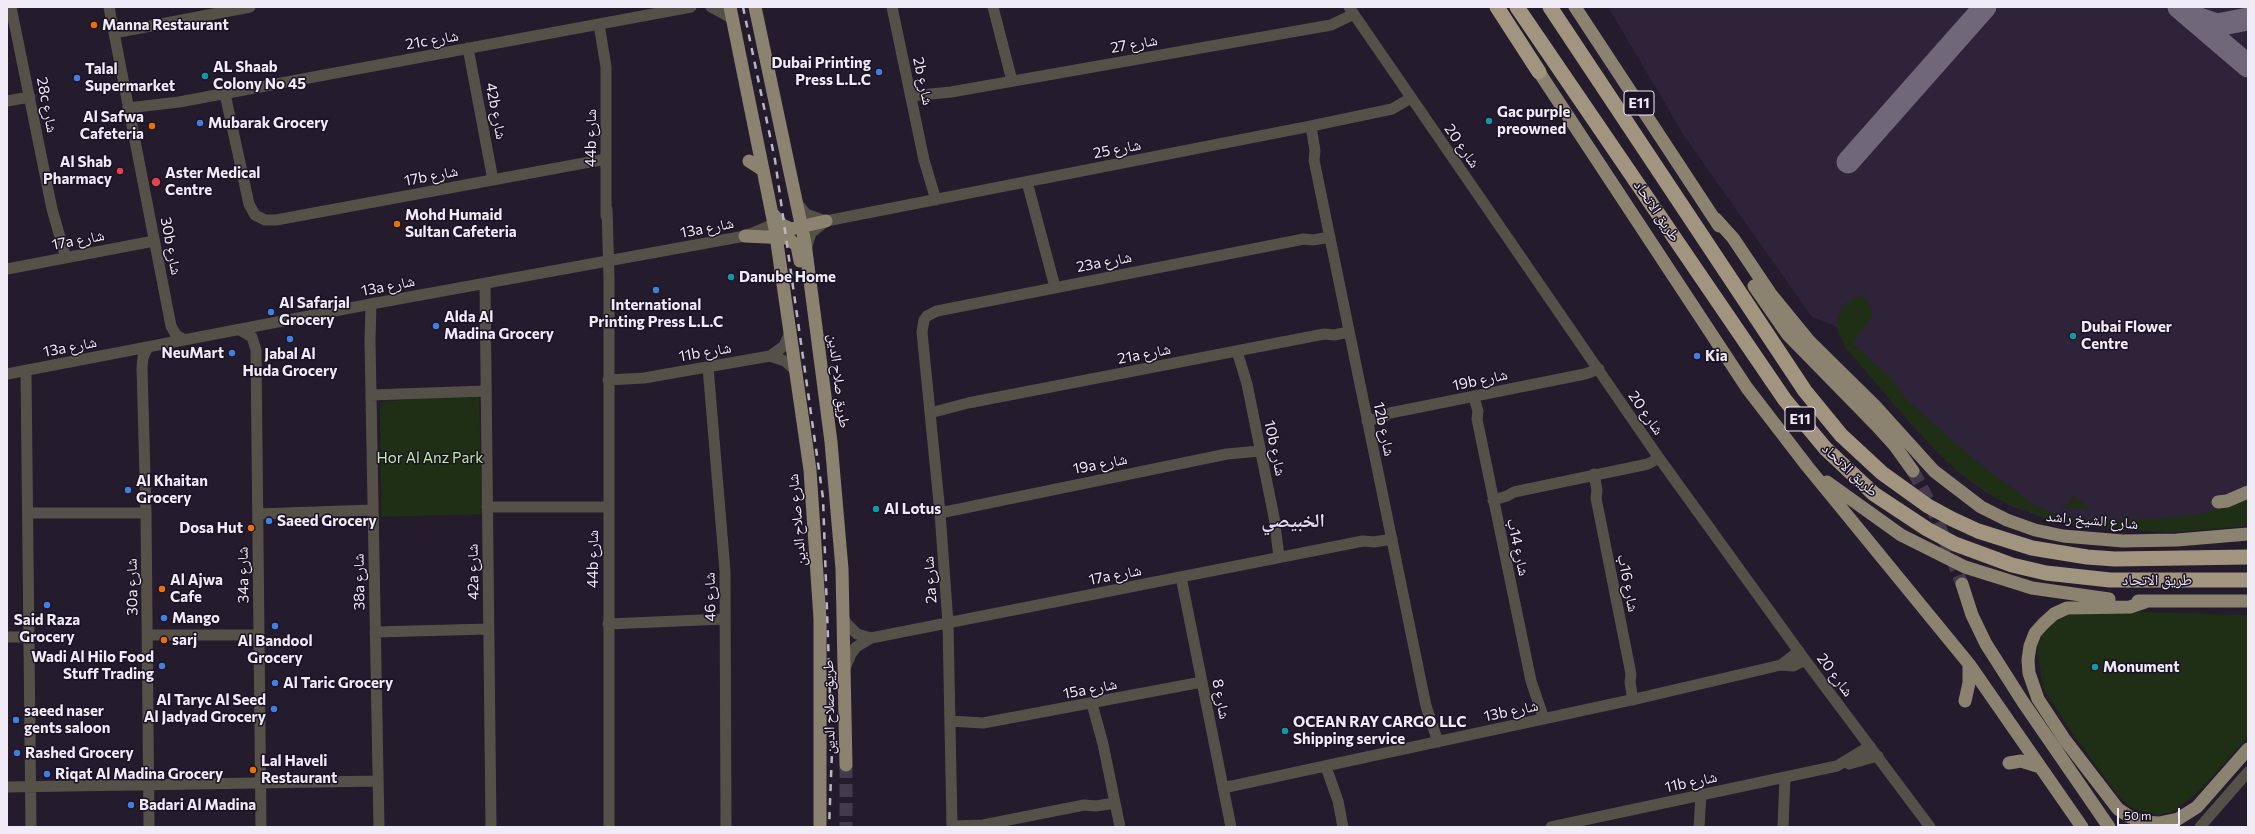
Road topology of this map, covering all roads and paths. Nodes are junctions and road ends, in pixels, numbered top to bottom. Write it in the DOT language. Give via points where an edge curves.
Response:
graph roads {
  1 [pos="11,7"];
  2 [pos="109,7"];
  3 [pos="191,7"];
  4 [pos="250,7"];
  5 [pos="691,7"];
  6 [pos="711,7"];
  7 [pos="747,7"];
  8 [pos="755,7"];
  9 [pos="892,7"];
  10 [pos="993,7"];
  11 [pos="1497,7"];
  12 [pos="1517,7"];
  13 [pos="1550,7"];
  14 [pos="1575,7"];
  15 [pos="1351,9"];
  16 [pos="732,13"];
  17 [pos="185,20"];
  18 [pos="603,23"];
  19 [pos="114,33"];
  20 [pos="468,48"];
  21 [pos="1539,72"];
  22 [pos="1008,82"];
  23 [pos="29,94"];
  24 [pos="224,94"];
  25 [pos="7,97"];
  26 [pos="1411,98"];
  27 [pos="911,100"];
  28 [pos="7,101"];
  29 [pos="129,112"];
  30 [pos="1307,127"];
  31 [pos="785,147"];
  32 [pos="606,159"];
  33 [pos="749,161"];
  34 [pos="763,170"];
  35 [pos="493,180"];
  36 [pos="1030,181"];
  37 [pos="932,200"];
  38 [pos="797,203"];
  39 [pos="773,218"];
  40 [pos="1716,218"];
  41 [pos="826,221"];
  42 [pos="802,228"];
  43 [pos="1329,233"];
  44 [pos="745,236"];
  45 [pos="776,237"];
  46 [pos="154,241"];
  47 [pos="806,249"];
  48 [pos="62,259"];
  49 [pos="607,262"];
  50 [pos="7,269"];
  51 [pos="483,284"];
  52 [pos="1052,288"];
  53 [pos="369,305"];
  54 [pos="171,326"];
  55 [pos="1348,329"];
  56 [pos="240,330"];
  57 [pos="791,330"];
  58 [pos="922,332"];
  59 [pos="185,340"];
  60 [pos="165,344"];
  61 [pos="148,348"];
  62 [pos="1240,350"];
  63 [pos="770,356"];
  64 [pos="820,357"];
  65 [pos="1596,365"];
  66 [pos="708,367"];
  67 [pos="26,371"];
  68 [pos="797,372"];
  69 [pos="7,374"];
  70 [pos="608,384"];
  71 [pos="485,391"];
  72 [pos="371,395"];
  73 [pos="1471,398"];
  74 [pos="930,409"];
  75 [pos="1367,418"];
  76 [pos="1260,447"];
  77 [pos="1657,455"];
  78 [pos="1807,466"];
  79 [pos="1912,471"];
  80 [pos="1590,475"];
  81 [pos="2248,492"];
  82 [pos="1492,496"];
  83 [pos="2218,502"];
  84 [pos="487,507"];
  85 [pos="608,507"];
  86 [pos="940,509"];
  87 [pos="373,510"];
  88 [pos="28,513"];
  89 [pos="146,513"];
  90 [pos="258,514"];
  91 [pos="2248,534"];
  92 [pos="1391,535"];
  93 [pos="1283,556"];
  94 [pos="2248,557"];
  95 [pos="1181,577"];
  96 [pos="2248,580"];
  97 [pos="1962,584"];
  98 [pos="2248,601"];
  99 [pos="2145,602"];
  100 [pos="2215,602"];
  101 [pos="2248,608"];
  102 [pos="843,617"];
  103 [pos="725,619"];
  104 [pos="948,623"];
  105 [pos="608,624"];
  106 [pos="488,629"];
  107 [pos="375,632"];
  108 [pos="148,635"];
  109 [pos="259,635"];
  110 [pos="7,637"];
  111 [pos="29,637"];
  112 [pos="871,638"];
  113 [pos="1802,656"];
  114 [pos="1968,664"];
  115 [pos="845,671"];
  116 [pos="1202,682"];
  117 [pos="1637,699"];
  118 [pos="1965,701"];
  119 [pos="1096,703"];
  120 [pos="1539,720"];
  121 [pos="951,726"];
  122 [pos="2065,740"];
  123 [pos="1433,743"];
  124 [pos="1870,746"];
  125 [pos="2248,749"];
  126 [pos="1878,756"];
  127 [pos="2009,763"];
  128 [pos="846,766"];
  129 [pos="1331,766"];
  130 [pos="1837,766"];
  131 [pos="2037,766"];
  132 [pos="2248,772"];
  133 [pos="1781,778"];
  134 [pos="378,781"];
  135 [pos="260,783"];
  136 [pos="148,785"];
  137 [pos="7,787"];
  138 [pos="31,787"];
  139 [pos="1223,788"];
  140 [pos="1697,796"];
  141 [pos="1115,799"];
  142 [pos="1017,823"];
  143 [pos="608,824"];
  144 [pos="379,825"];
  145 [pos="491,825"];
  146 [pos="2080,825"];
  147 [pos="952,826"];
  148 [pos="982,826"];
  149 [pos="31,827"];
  150 [pos="149,827"];
  151 [pos="260,827"];
  152 [pos="726,827"];
  153 [pos="820,827"];
  154 [pos="1120,827"];
  155 [pos="1231,827"];
  156 [pos="1343,827"];
  157 [pos="1551,827"];
  158 [pos="1698,827"];
  159 [pos="1783,827"];
  160 [pos="1930,827"];
  161 [pos="2110,827"];
  162 [pos="2120,827"];
  163 [pos="2200,827"];
  1 -- 23 [label="street, 28c شارع"];
  2 -- 19 [label="street, 30b شارع"];
  3 -- 17 [label="street"];
  4 -- 17 [label="street"];
  5 -- 18 [label="street, 21c شارع"];
  6 -- 16 [label="street"];
  7 -- 31 [label="main road" via="771,124"];
  8 -- 31 [label="main road, طريق صلاح الدين"];
  9 -- 27 [label="street, 2b شارع"];
  10 -- 22 [label="street"];
  11 -- 21 [label="highway"];
  12 -- 96 [label="highway, طريق الاتحاد / E11" via="1785,400 1826,449 1874,494 1955,544 2012,565 2046,573 2110,580"];
  13 -- 94 [label="highway, طريق الاتحاد / E11" via="1805,391 1841,435 1882,473 1928,506 1952,519 1978,531 2032,548 2115,559"];
  14 -- 40 [label="main road, E11"];
  15 -- 22 [label="street, شارع 27" via="1334,24"];
  15 -- 26 [label="street, شارع 20"];
  16 -- 34 [label="main road"];
  17 -- 19 [label="street"];
  18 -- 20 [label="street, 21c شارع"];
  18 -- 32 [label="street, 44b شارع" via="606,67"];
  19 -- 29 [label="street, 30b شارع"];
  20 -- 24 [label="street, 21c شارع"];
  20 -- 35 [label="street, 42b شارع"];
  21 -- 78 [label="main road" via="1747,388"];
  22 -- 27 [label="street, شارع 27"];
  23 -- 25 [label="street"];
  23 -- 28 [label="street"];
  23 -- 48 [label="street, 28c شارع"];
  24 -- 29 [label="street, 21c شارع"];
  24 -- 35 [label="street, 17b شارع" via="249,204 260,219 276,220"];
  26 -- 30 [label="street, شارع 25" via="1392,109"];
  26 -- 65 [label="street, شارع 20"];
  27 -- 37 [label="street, 2b شارع"];
  29 -- 46 [label="street, 30b شارع"];
  30 -- 36 [label="street, شارع 25"];
  30 -- 43 [label="street, 12b شارع" via="1308,148 1314,160"];
  31 -- 38 [label="main road, طريق صلاح الدين"];
  32 -- 35 [label="street, 17b شارع"];
  32 -- 49 [label="street, 44b شارع"];
  33 -- 34 [label="main road"];
  34 -- 39 [label="main road"];
  36 -- 37 [label="street, شارع 25"];
  36 -- 52 [label="street"];
  37 -- 41 [label="street, شارع 25"];
  38 -- 41 [label="street" via="812,218"];
  38 -- 42 [label="main road, طريق صلاح الدين"];
  39 -- 42 [label="main road" via="786,227"];
  39 -- 44 [label="street, 13a شارع"];
  39 -- 45 [label="main road, شارع صلاح الدين"];
  40 -- 79 [label="main road" via="1730,248 1788,335 1876,425 1895,446"];
  40 -- 91 [label="main road, شارع الشيخ راشد" via="1796,327 1864,395 1934,471 1981,507 2028,527 2063,536 2122,541 2177,540"];
  41 -- 42 [label="main road"];
  41 -- 47 [label="street, شارع 25" via="811,233"];
  42 -- 47 [label="main road, طريق صلاح الدين"];
  43 -- 52 [label="street, 23a شارع" via="1312,234 1304,239"];
  43 -- 55 [label="street, 12b شارع"];
  44 -- 45 [label="main road"];
  44 -- 49 [label="street, 13a شارع"];
  45 -- 57 [label="main road, شارع صلاح الدين"];
  45 -- 64 [label="main road" via="788,238 799,251 810,333"];
  46 -- 48 [label="street, 17a شارع"];
  46 -- 54 [label="street, 30b شارع"];
  47 -- 64 [label="main road, طريق صلاح الدين"];
  48 -- 50 [label="street, 17a شارع"];
  49 -- 51 [label="street, 13a شارع"];
  49 -- 70 [label="street, 44b شارع"];
  51 -- 53 [label="street, 13a شارع"];
  51 -- 71 [label="street, 42a شارع"];
  52 -- 58 [label="street, 23a شارع" via="932,312 924,320"];
  53 -- 56 [label="street, 13a شارع"];
  53 -- 72 [label="street, 38a شارع"];
  54 -- 59 [label="street" via="176,335"];
  54 -- 60 [label="street, 30b شارع" via="170,336"];
  55 -- 62 [label="street, 21a شارع" via="1333,329 1326,334"];
  55 -- 75 [label="street, 12b شارع"];
  56 -- 59 [label="street, 13a شارع"];
  56 -- 90 [label="street, 34a شارع" via="252,337 256,350"];
  57 -- 63 [label="street, 11b شارع" via="784,346"];
  57 -- 68 [label="main road, شارع صلاح الدين"];
  58 -- 74 [label="street, 2a شارع"];
  59 -- 60 [label="street, 13a شارع"];
  60 -- 61 [label="street, 13a شارع"];
  61 -- 67 [label="street, 13a شارع"];
  61 -- 89 [label="street, 30a شارع" via="142,362"];
  62 -- 74 [label="street, 21a شارع"];
  62 -- 76 [label="street, 10b شارع"];
  63 -- 66 [label="street, 11b شارع"];
  63 -- 68 [label="street" via="785,361"];
  64 -- 102 [label="main road, طريق صلاح الدين" via="836,484"];
  65 -- 73 [label="street, 19b شارع" via="1585,374 1575,374"];
  65 -- 77 [label="street, شارع 20"];
  66 -- 70 [label="street, 11b شارع"];
  66 -- 103 [label="street, شارع 46" via="723,548"];
  67 -- 69 [label="street, 13a شارع"];
  67 -- 88 [label="street"];
  68 -- 153 [label="main road, شارع صلاح الدين" via="810,470 818,569 821,668"];
  70 -- 85 [label="street, 44b شارع"];
  71 -- 72 [label="street"];
  71 -- 84 [label="street, 42a شارع"];
  72 -- 87 [label="street, 38a شارع"];
  73 -- 75 [label="street, 19b شارع" via="1390,413 1382,411"];
  73 -- 82 [label="street, شارع 14ب"];
  74 -- 86 [label="street, 2a شارع"];
  75 -- 92 [label="street, 12b شارع"];
  76 -- 86 [label="street, 19a شارع" via="979,504"];
  76 -- 93 [label="street, 10b شارع"];
  77 -- 80 [label="street" via="1648,464"];
  77 -- 113 [label="street, شارع 20"];
  78 -- 99 [label="main road" via="1901,535 1964,567 2032,588"];
  78 -- 114 [label="main road"];
  80 -- 82 [label="street" via="1514,492 1507,496"];
  80 -- 117 [label="street, شارع 16ب" via="1591,491 1596,498 1631,674 1636,681"];
  81 -- 83 [label="main road"];
  82 -- 120 [label="street, شارع 14ب"];
  84 -- 85 [label="street"];
  84 -- 106 [label="street, 42a شارع"];
  85 -- 105 [label="street, 44b شارع"];
  86 -- 104 [label="street, 2a شارع"];
  87 -- 90 [label="street"];
  87 -- 107 [label="street, 38a شارع"];
  88 -- 89 [label="street"];
  88 -- 111 [label="street"];
  89 -- 108 [label="street, 30a شارع"];
  90 -- 109 [label="street, 34a شارع"];
  92 -- 93 [label="street, 17a شارع" via="1373,535 1365,540"];
  92 -- 123 [label="street, 12b شارع"];
  93 -- 95 [label="street, 17a شارع"];
  95 -- 104 [label="street, 17a شارع"];
  95 -- 116 [label="street, شارع 8"];
  97 -- 161 [label="main road" via="1972,615 1990,650"];
  98 -- 100 [label="main road"];
  99 -- 100 [label="main road"];
  99 -- 122 [label="main road" via="2130,607 2067,608 2054,614 2035,634 2030,646 2029,673 2038,699"];
  100 -- 101 [label="main road"];
  102 -- 112 [label="street" via="846,624 857,634"];
  102 -- 115 [label="main road, طريق صلاح الدين"];
  103 -- 105 [label="street"];
  103 -- 152 [label="street, شارع 46"];
  104 -- 112 [label="street, 17a شارع"];
  104 -- 121 [label="street, 2a شارع"];
  105 -- 143 [label="street, 44b شارع"];
  106 -- 107 [label="street"];
  106 -- 145 [label="street, 42a شارع"];
  107 -- 134 [label="street, 38a شارع"];
  108 -- 109 [label="street"];
  108 -- 136 [label="street, 30a شارع"];
  109 -- 135 [label="street, 34a شارع"];
  110 -- 111 [label="street"];
  111 -- 138 [label="street"];
  112 -- 115 [label="street, 17a شارع" via="856,647"];
  113 -- 117 [label="street, 13b شارع" via="1793,666 1781,665"];
  113 -- 124 [label="street, شارع 20"];
  114 -- 118 [label="main road" via="1969,683"];
  114 -- 131 [label="main road"];
  115 -- 128 [label="main road, طريق صلاح الدين"];
  116 -- 119 [label="street, 15a شارع"];
  116 -- 139 [label="street, شارع 8"];
  117 -- 120 [label="street, 13b شارع"];
  119 -- 121 [label="street, 15a شارع" via="983,723 969,729"];
  119 -- 141 [label="street"];
  120 -- 123 [label="street, 13b شارع"];
  121 -- 147 [label="street, 2a شارع"];
  122 -- 125 [label="main road" via="2118,809 2144,822 2159,823 2178,819 2197,807"];
  122 -- 162 [label="main road"];
  123 -- 129 [label="street, 13b شارع"];
  124 -- 126 [label="street, شارع 20"];
  124 -- 130 [label="street, 11b شارع"];
  126 -- 130 [label="street, 11b شارع"];
  126 -- 160 [label="street, شارع 20"];
  127 -- 131 [label="main road" via="2021,761"];
  129 -- 139 [label="street, 13b شارع"];
  129 -- 156 [label="street"];
  130 -- 133 [label="street, 11b شارع"];
  131 -- 146 [label="main road"];
  132 -- 163 [label="street"];
  133 -- 140 [label="street, 11b شارع"];
  133 -- 159 [label="street"];
  134 -- 135 [label="street"];
  134 -- 144 [label="street, 38a شارع"];
  135 -- 136 [label="street"];
  135 -- 151 [label="street, 34a شارع"];
  136 -- 138 [label="street"];
  136 -- 150 [label="street, 30a شارع"];
  137 -- 138 [label="street"];
  138 -- 149 [label="street"];
  139 -- 155 [label="street, شارع 8"];
  140 -- 157 [label="street, 11b شارع"];
  140 -- 158 [label="street"];
  141 -- 142 [label="street"];
  141 -- 154 [label="street"];
  142 -- 148 [label="street"];
  147 -- 148 [label="street"];
}
